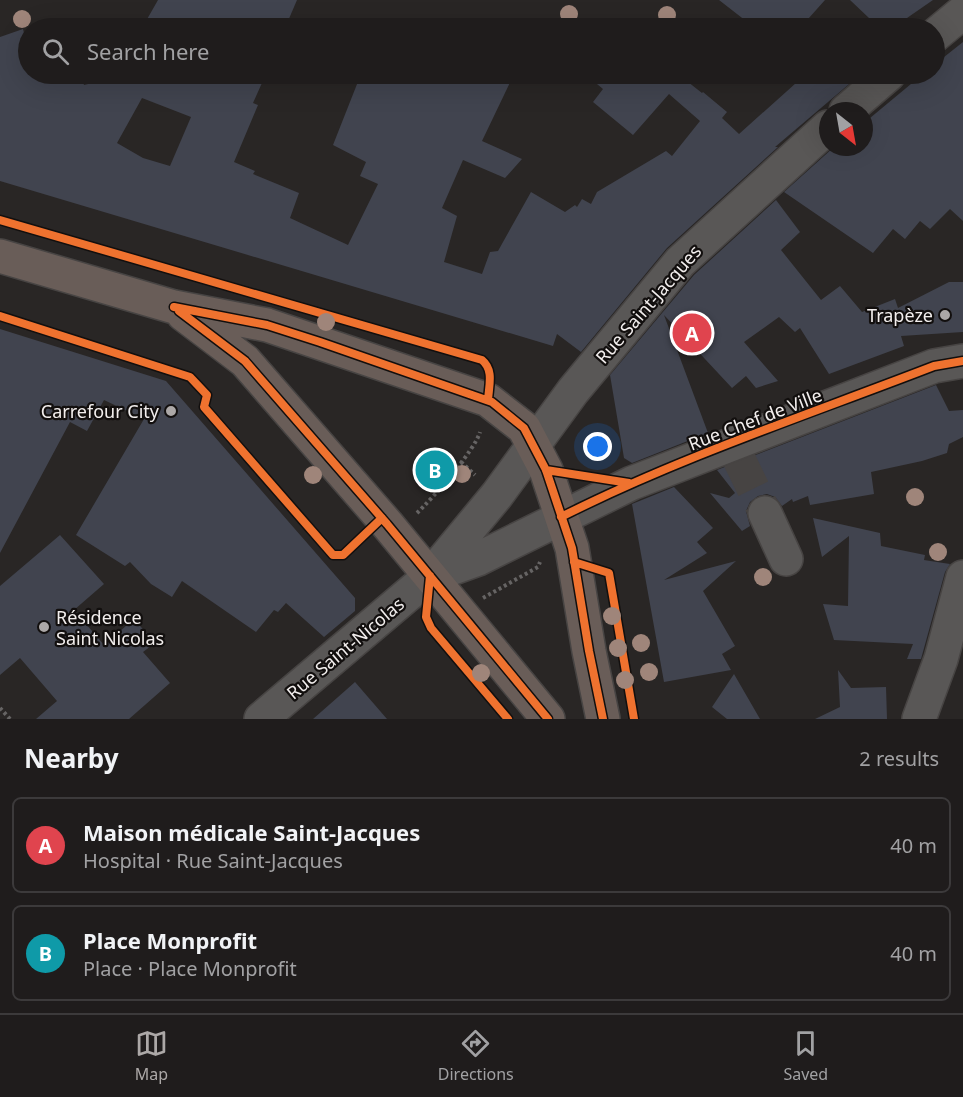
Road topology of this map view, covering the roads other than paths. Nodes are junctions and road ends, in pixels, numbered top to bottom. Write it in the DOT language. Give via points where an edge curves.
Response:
graph roads {
  1 [pos="963,12"];
  2 [pos="945,27"];
  3 [pos="877,84"];
  4 [pos="856,102"];
  5 [pos="819,135"];
  6 [pos="0,256"];
  7 [pos="174,307"];
  8 [pos="963,361"];
  9 [pos="535,445"];
  10 [pos="765,513"];
  11 [pos="561,517"];
  12 [pos="786,559"];
  13 [pos="430,576"];
  14 [pos="963,577"];
  15 [pos="910,709"];
  16 [pos="261,719"];
  17 [pos="548,719"];
  18 [pos="603,719"];
  1 -- 2 [label="street"];
  3 -- 4 [label="street"];
  5 -- 9 [label="street, Rue Saint-Jacques" via="680,262 573,391"];
  6 -- 7 [label="main road"];
  7 -- 9 [label="main road" via="267,325 492,402 524,428"];
  7 -- 13 [label="main road" via="245,361"];
  8 -- 11 [label="street, Rue Chef de Ville" via="934,366 737,451 632,483"];
  9 -- 11 [label="main road"];
  9 -- 13 [label="street, Rue Saint-Jacques"];
  10 -- 12 [label="street"];
  11 -- 13 [label="street, Rue Chef de Ville" via="478,559"];
  11 -- 18 [label="main road" via="572,548"];
  13 -- 16 [label="street, Rue Saint-Nicolas"];
  13 -- 17 [label="main road"];
  14 -- 15 [label="street" via="941,659"];
}
